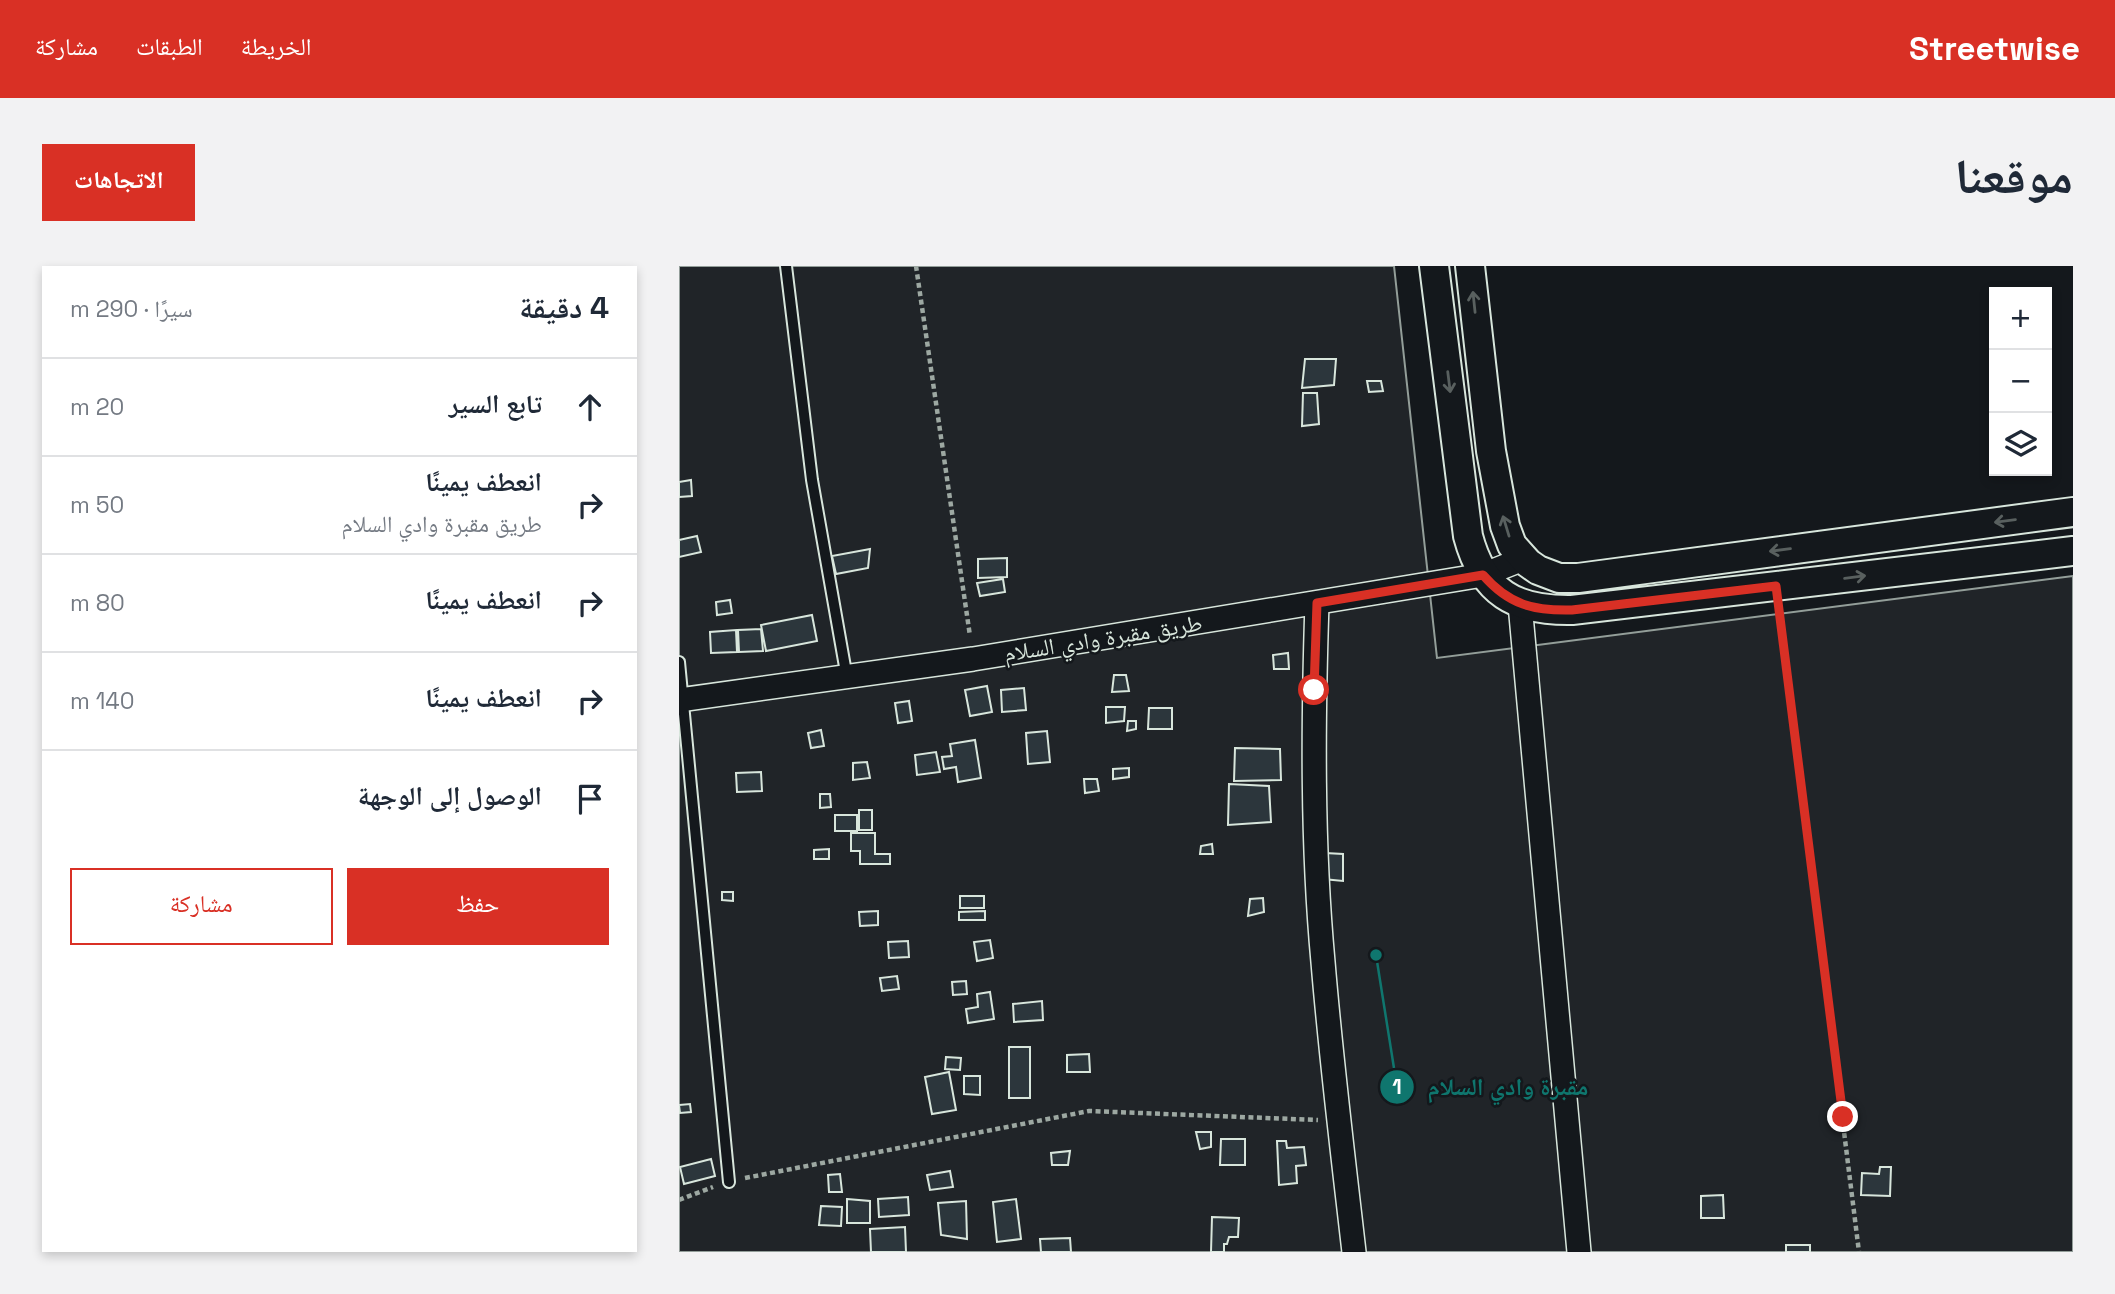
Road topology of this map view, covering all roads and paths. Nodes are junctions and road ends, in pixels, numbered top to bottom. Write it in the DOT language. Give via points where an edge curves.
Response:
graph roads {
  1 [pos="786,266"];
  2 [pos="916,266"];
  3 [pos="1434,266"];
  4 [pos="1470,266"];
  5 [pos="2073,512"];
  6 [pos="2073,551"];
  7 [pos="1525,561"];
  8 [pos="1483,575"];
  9 [pos="1776,586"];
  10 [pos="1317,603"];
  11 [pos="1520,604"];
  12 [pos="973,659"];
  13 [pos="679,662"];
  14 [pos="847,677"];
  15 [pos="681,700"];
  16 [pos="1340,1121"];
  17 [pos="729,1182"];
  18 [pos="679,1200"];
  19 [pos="1354,1252"];
  20 [pos="1579,1252"];
  21 [pos="1859,1252"];
  1 -- 14 [label="lane" via="812,480"];
  2 -- 12 [label="path"];
  3 -- 8 [label="street, one-way" via="1468,536"];
  7 -- 4 [label="street, one-way" via="1505,526 1491,451"];
  5 -- 7 [label="street, one-way" via="1578,578 1559,578"];
  9 -- 6 [label="street, one-way"];
  7 -- 8 [label="street, طريق مقبرة وادي السلام"];
  7 -- 11 [label="street"];
  8 -- 10 [label="street, طريق مقبرة وادي السلام"];
  8 -- 11 [label="street"];
  9 -- 11 [label="street" via="1572,610"];
  9 -- 21 [label="path"];
  10 -- 12 [label="street, طريق مقبرة وادي السلام"];
  10 -- 16 [label="street" via="1317,869"];
  11 -- 20 [label="street"];
  12 -- 14 [label="street, طريق مقبرة وادي السلام"];
  13 -- 15 [label="lane"];
  14 -- 15 [label="street, طريق مقبرة وادي السلام"];
  15 -- 17 [label="lane"];
  16 -- 17 [label="path" via="1089,1111"];
  16 -- 19 [label="street"];
  17 -- 18 [label="path"];
}
